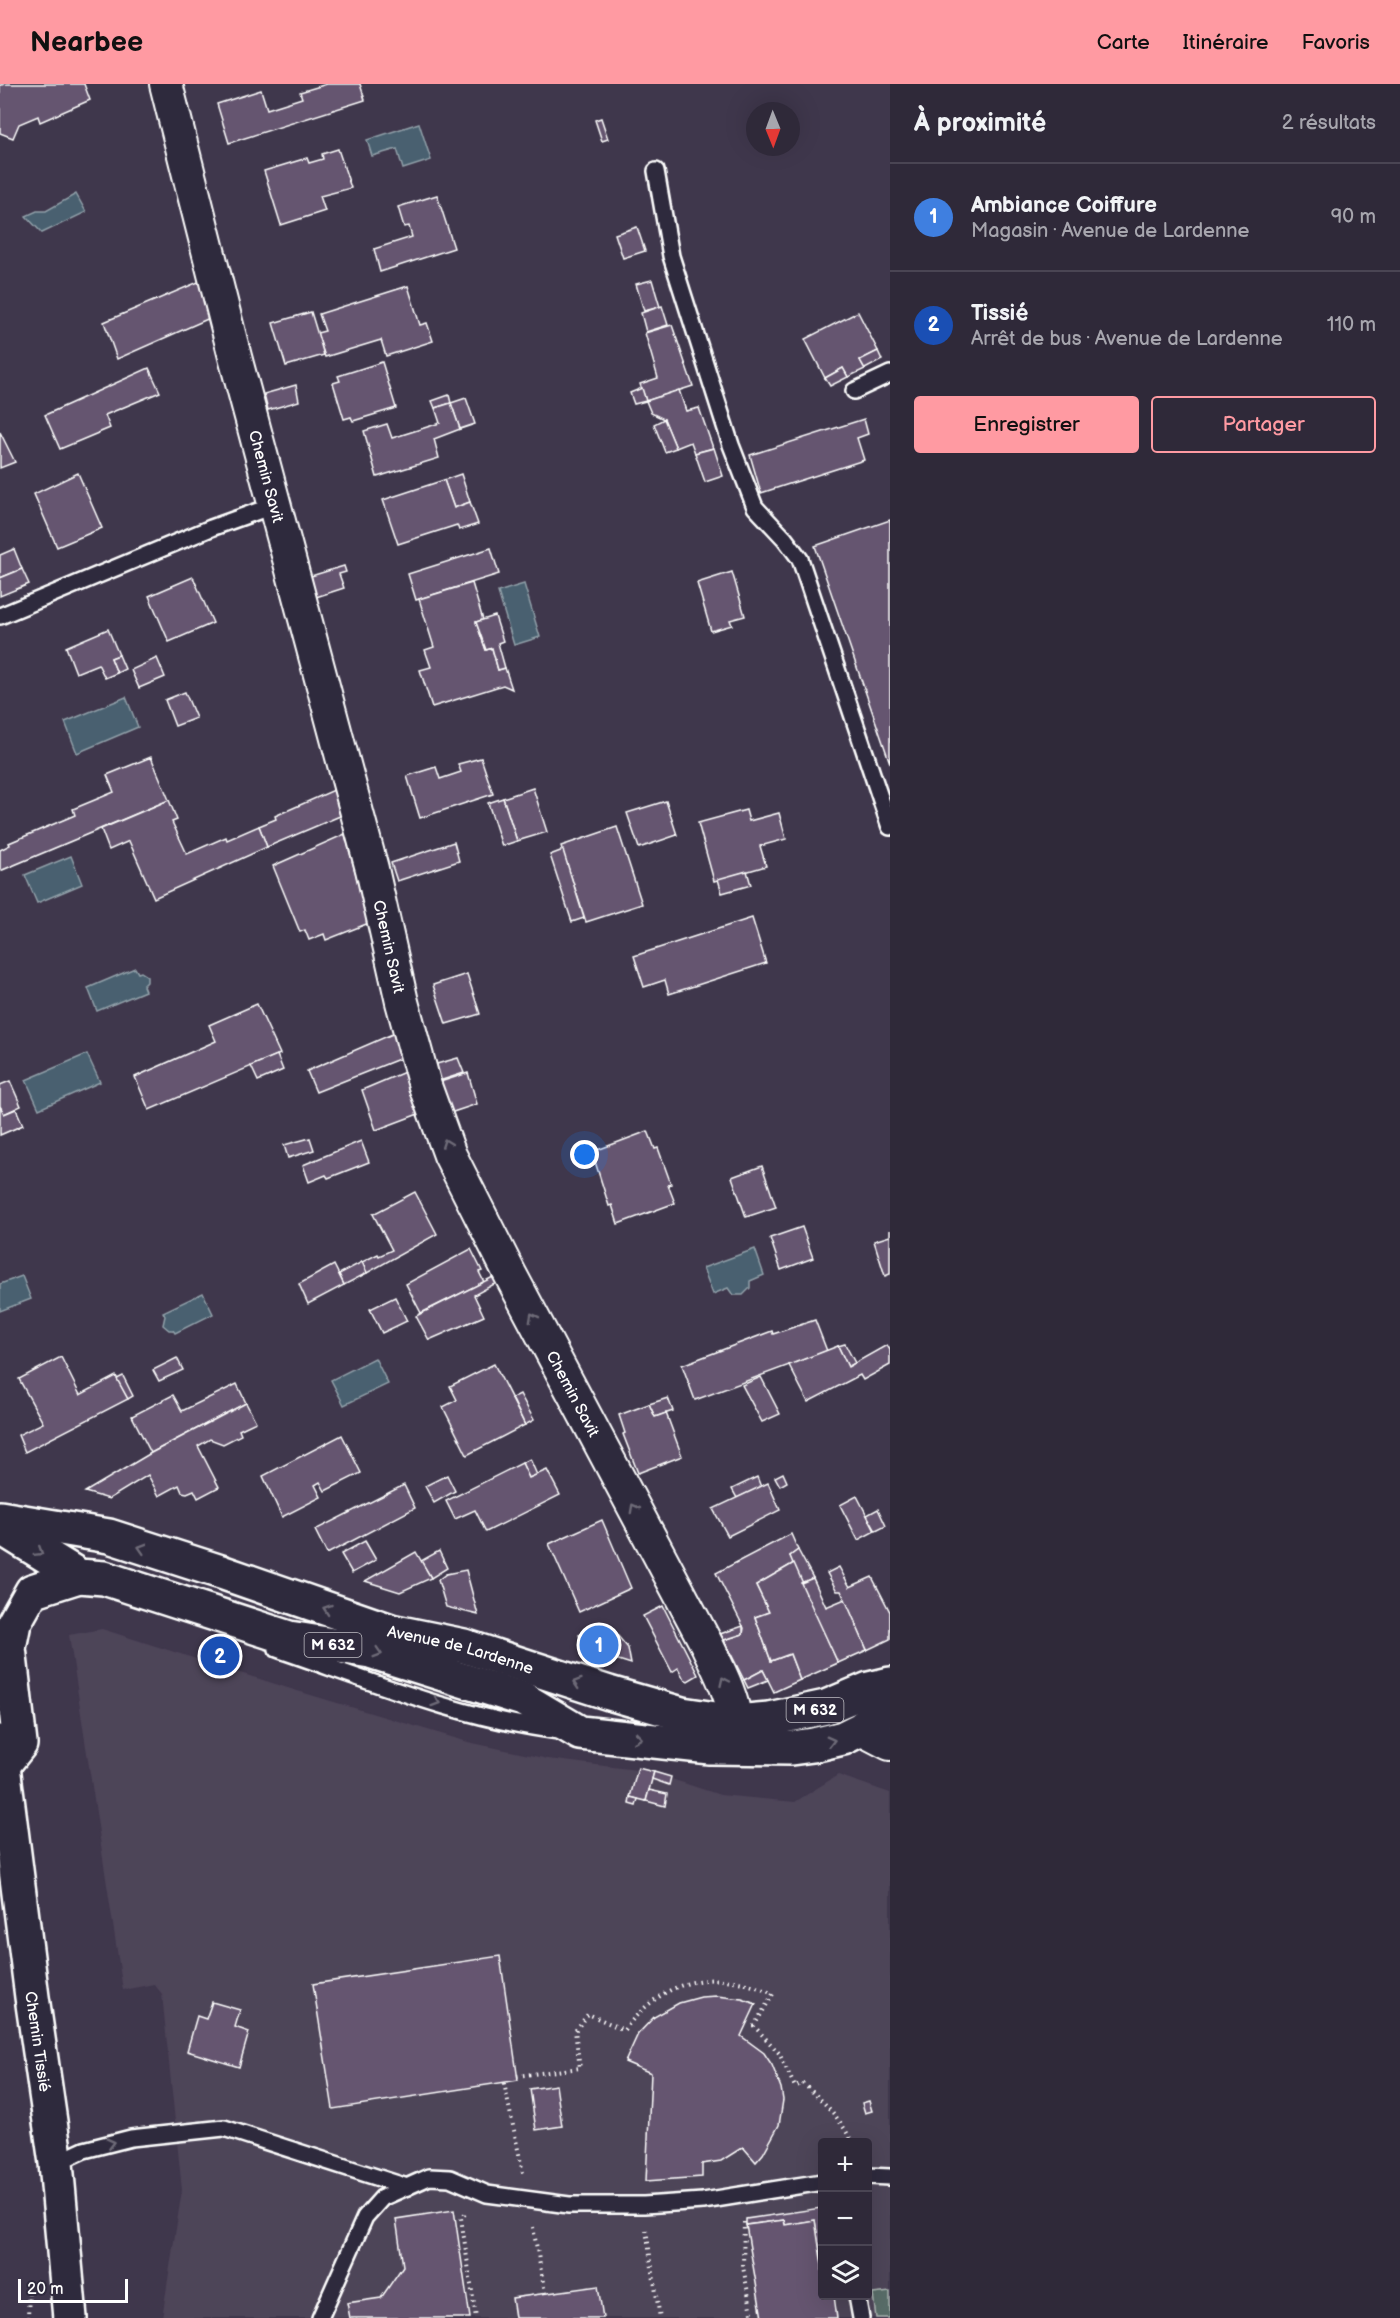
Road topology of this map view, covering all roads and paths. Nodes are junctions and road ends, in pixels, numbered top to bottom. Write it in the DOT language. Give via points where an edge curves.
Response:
graph roads {
  1 [pos="166,84"];
  2 [pos="656,171"];
  3 [pos="890,374"];
  4 [pos="854,391"];
  5 [pos="275,505"];
  6 [pos="0,616"];
  7 [pos="890,827"];
  8 [pos="0,1518"];
  9 [pos="0,1527"];
  10 [pos="87,1584"];
  11 [pos="162,1613"];
  12 [pos="890,1684"];
  13 [pos="890,1706"];
  14 [pos="736,1722"];
  15 [pos="861,1729"];
  16 [pos="579,1733"];
  17 [pos="890,1744"];
  18 [pos="710,1747"];
  19 [pos="2,1753"];
  20 [pos="517,2076"];
  21 [pos="849,2138"];
  22 [pos="56,2163"];
  23 [pos="872,2176"];
  24 [pos="890,2177"];
  25 [pos="818,2183"];
  26 [pos="407,2187"];
  27 [pos="758,2193"];
  28 [pos="644,2205"];
  29 [pos="461,2218"];
  30 [pos="858,2300"];
  31 [pos="70,2318"];
  32 [pos="320,2318"];
  33 [pos="476,2318"];
  34 [pos="660,2318"];
  35 [pos="753,2318"];
  36 [pos="861,2318"];
  1 -- 5 [label="street, Chemin Savit"];
  2 -- 7 [label="lane" via="671,256 731,445 755,507 800,560"];
  3 -- 4 [label="lane"];
  5 -- 6 [label="lane"];
  14 -- 5 [label="street, Chemin Savit, one-way" via="728,1688 707,1645 450,1155 402,1002 372,869"];
  14 -- 8 [label="main road, Avenue de Lardenne / M 632, one-way" via="682,1714 464,1646 391,1631 109,1536"];
  9 -- 10 [label="main road, Avenue de Lardenne / M 632, one-way"];
  10 -- 16 [label="main road, Avenue de Lardenne / M 632, one-way" via="104,1578 289,1638 370,1651 524,1699"];
  10 -- 19 [label="main road, Chemin Tissié" via="32,1591 14,1623 9,1648 20,1744"];
  11 -- 16 [label="lane, Avenue de Lardenne, one-way" via="458,1710"];
  12 -- 14 [label="main road, Avenue de Lardenne / M 632" via="796,1715"];
  13 -- 15 [label="main road, Avenue de Lardenne / M 632"];
  14 -- 18 [label="street"];
  15 -- 17 [label="street"];
  18 -- 15 [label="main road, Avenue de Lardenne / M 632, one-way" via="791,1748 843,1738"];
  16 -- 18 [label="main road, Avenue de Lardenne / M 632, one-way"];
  19 -- 22 [label="main road, Chemin Tissié"];
  20 -- 21 [label="path" via="580,2068 574,2031 588,2014 624,2030 638,2013 672,1988 713,1979 734,1980 773,1994 754,2026 779,2053 795,2087 802,2083 820,2098"];
  22 -- 26 [label="lane, one-way" via="93,2147 131,2138 224,2128"];
  22 -- 31 [label="main road, Chemin Tissié"];
  23 -- 24 [label="lane"];
  25 -- 27 [label="lane"];
  26 -- 28 [label="lane" via="429,2177 450,2178 487,2194 529,2201"];
  26 -- 32 [label="lane" via="382,2198 365,2217"];
  27 -- 28 [label="lane"];
  27 -- 35 [label="path" via="744,2218 743,2267"];
  28 -- 34 [label="path"];
  29 -- 33 [label="path"];
  30 -- 36 [label="lane"];
}
